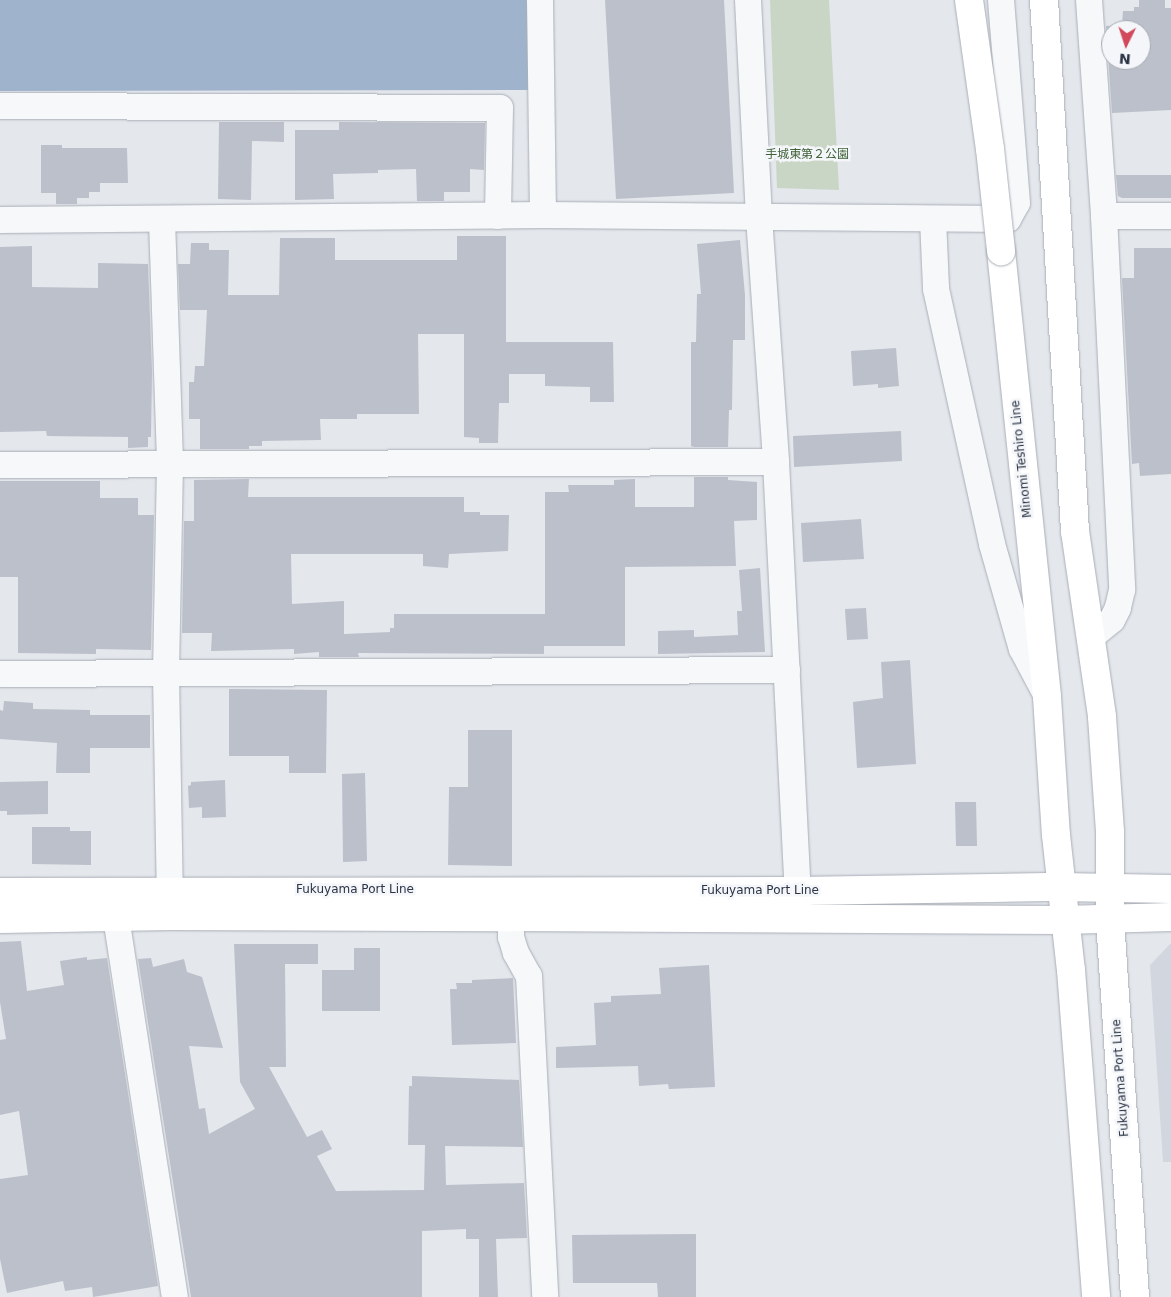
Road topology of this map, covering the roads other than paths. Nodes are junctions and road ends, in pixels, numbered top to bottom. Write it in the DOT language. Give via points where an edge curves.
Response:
graph roads {
  1 [pos="540,0"];
  2 [pos="748,0"];
  3 [pos="969,0"];
  4 [pos="1001,0"];
  5 [pos="1044,0"];
  6 [pos="1089,0"];
  7 [pos="0,106"];
  8 [pos="542,215"];
  9 [pos="498,216"];
  10 [pos="1104,216"];
  11 [pos="1171,216"];
  12 [pos="759,217"];
  13 [pos="933,218"];
  14 [pos="0,220"];
  15 [pos="162,220"];
  16 [pos="776,462"];
  17 [pos="170,464"];
  18 [pos="0,466"];
  19 [pos="1092,636"];
  20 [pos="787,670"];
  21 [pos="0,674"];
  22 [pos="166,674"];
  23 [pos="1047,697"];
  24 [pos="1061,887"];
  25 [pos="1109,888"];
  26 [pos="1171,889"];
  27 [pos="0,892"];
  28 [pos="170,903"];
  29 [pos="799,904"];
  30 [pos="116,917"];
  31 [pos="511,917"];
  32 [pos="1171,917"];
  33 [pos="0,919"];
  34 [pos="1064,920"];
  35 [pos="1110,920"];
  36 [pos="175,1297"];
  37 [pos="545,1297"];
  38 [pos="1096,1297"];
  39 [pos="1136,1297"];
  1 -- 8 [label="street"];
  2 -- 12 [label="street"];
  3 -- 23 [label="main road, Minomi Teshiro Line, bridge" via="990,149"];
  4 -- 13 [label="street" via="1017,203 1008,219"];
  5 -- 19 [label="main road" via="1075,531"];
  6 -- 10 [label="street"];
  7 -- 9 [label="street" via="500,108"];
  8 -- 9 [label="street"];
  8 -- 12 [label="street"];
  9 -- 15 [label="street"];
  10 -- 11 [label="street"];
  10 -- 19 [label="street" via="1122,590 1112,620"];
  12 -- 13 [label="street"];
  12 -- 16 [label="street"];
  13 -- 23 [label="street" via="936,289 992,544 1022,649"];
  14 -- 15 [label="street"];
  15 -- 17 [label="street"];
  16 -- 17 [label="street"];
  16 -- 20 [label="street"];
  17 -- 18 [label="street"];
  17 -- 22 [label="street"];
  19 -- 25 [label="main road" via="1102,717 1110,832"];
  20 -- 22 [label="street"];
  20 -- 29 [label="street"];
  21 -- 22 [label="street"];
  22 -- 28 [label="street"];
  23 -- 24 [label="main road, Minomi Teshiro Line"];
  24 -- 25 [label="main road, Fukuyama Port Line"];
  24 -- 29 [label="main road, Fukuyama Port Line"];
  24 -- 34 [label="main road, Minomi Teshiro Line"];
  25 -- 26 [label="main road"];
  25 -- 35 [label="main road, Fukuyama Port Line"];
  27 -- 28 [label="main road, Fukuyama Port Line"];
  28 -- 29 [label="main road, Fukuyama Port Line"];
  28 -- 30 [label="main road, Fukuyama Port Line"];
  28 -- 31 [label="main road, Fukuyama Port Line"];
  29 -- 31 [label="main road, Fukuyama Port Line"];
  29 -- 34 [label="main road, Fukuyama Port Line"];
  30 -- 33 [label="main road, Fukuyama Port Line"];
  30 -- 36 [label="street"];
  31 -- 37 [label="street" via="511,937 529,976"];
  32 -- 35 [label="main road, Fukuyama Port Line"];
  34 -- 35 [label="main road, Fukuyama Port Line"];
  34 -- 38 [label="main road" via="1071,970"];
  35 -- 39 [label="main road, Fukuyama Port Line"];
}
